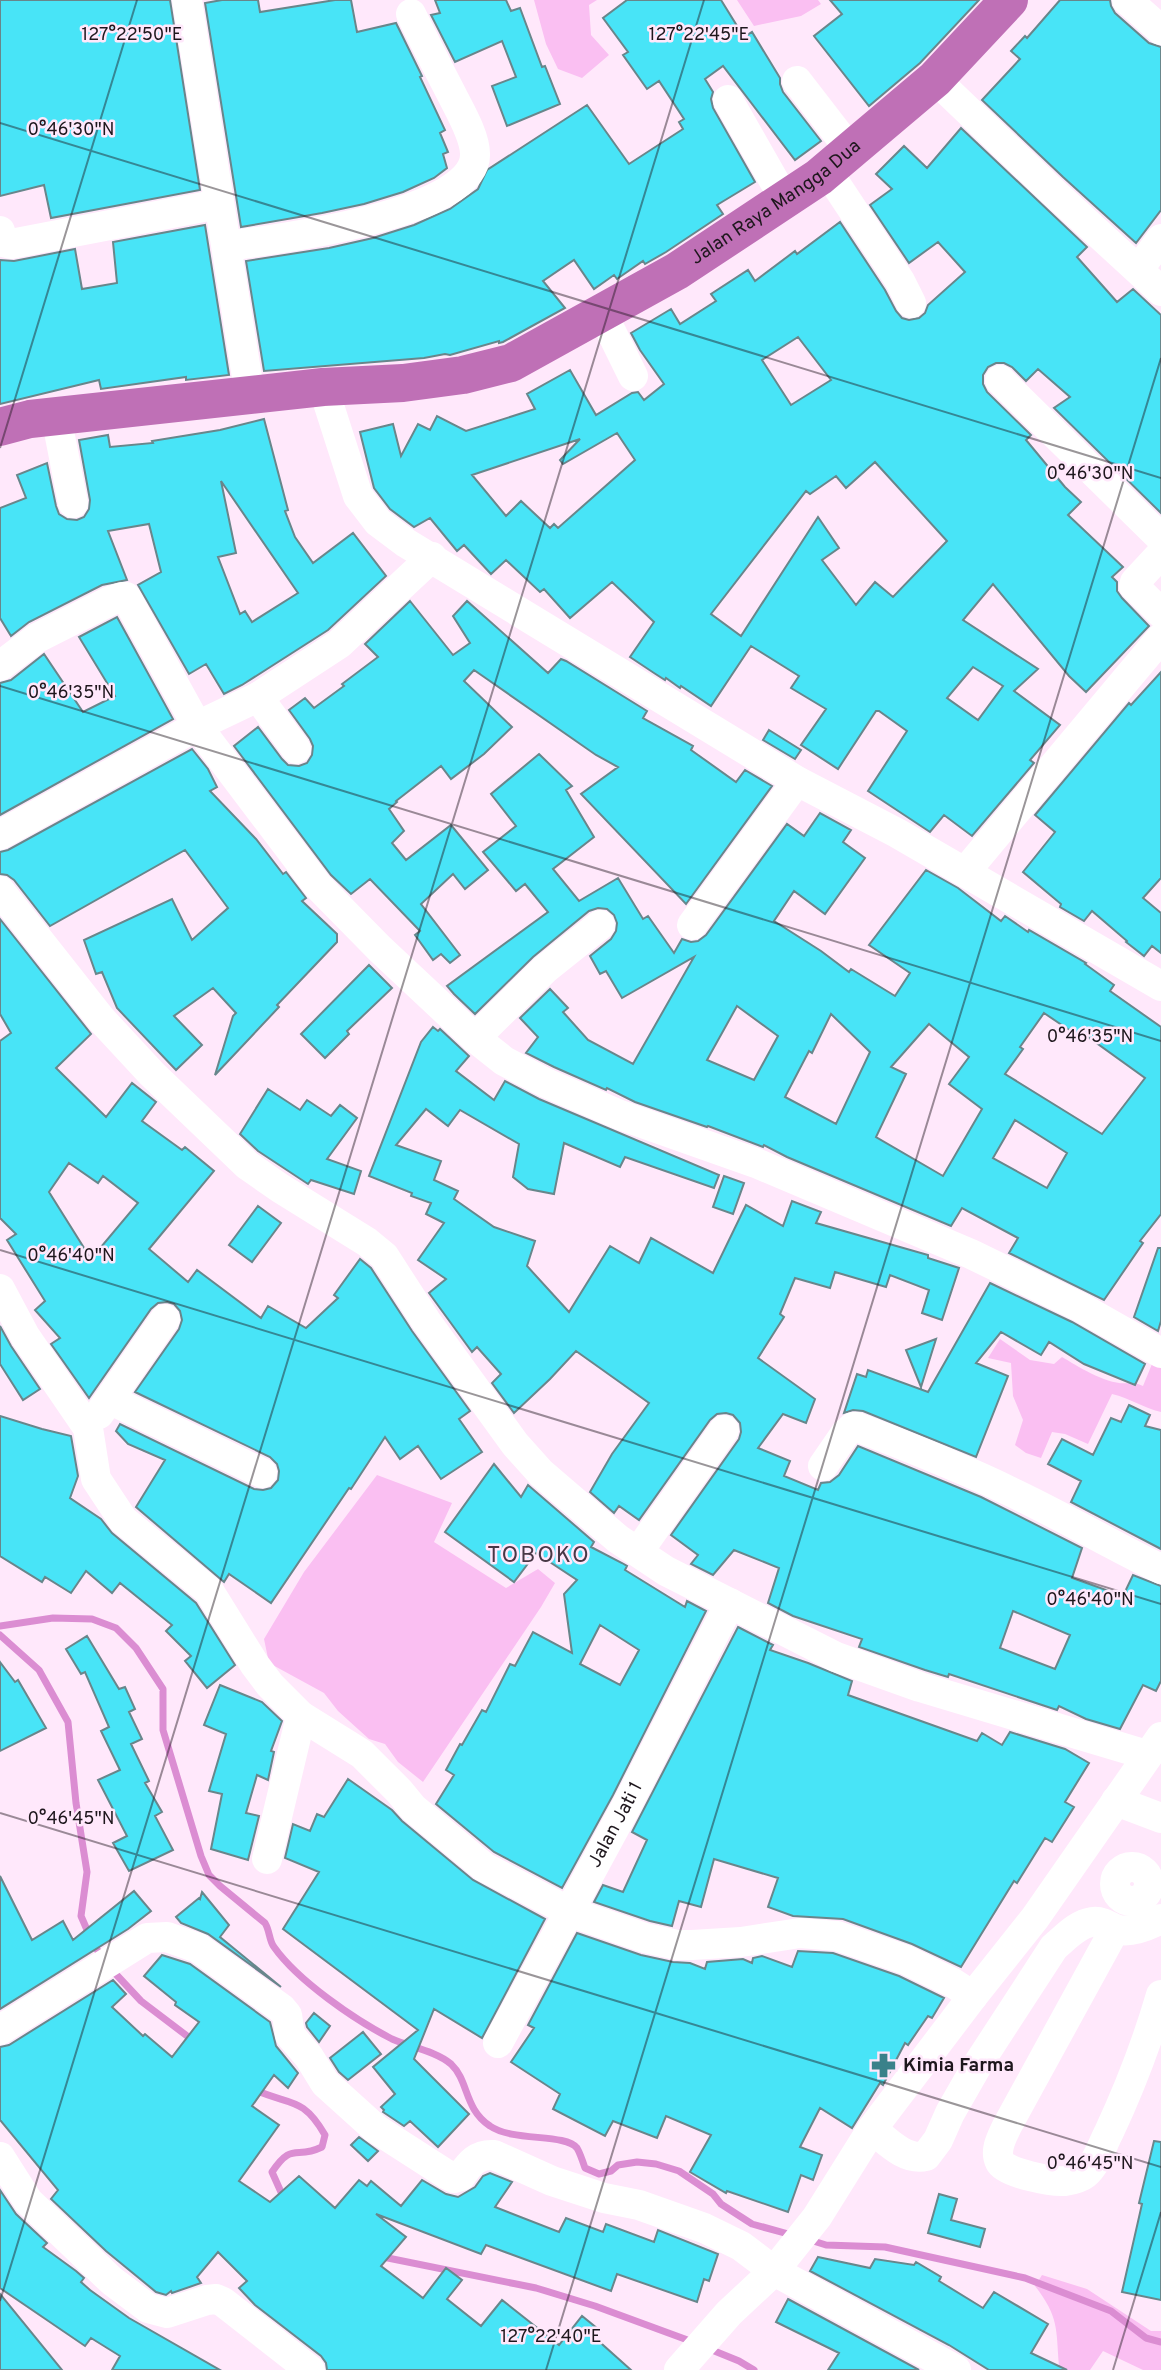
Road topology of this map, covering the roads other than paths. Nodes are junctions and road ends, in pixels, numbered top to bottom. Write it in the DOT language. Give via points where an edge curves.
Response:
graph roads {
  1 [pos="187,0"];
  2 [pos="1009,0"];
  3 [pos="1127,0"];
  4 [pos="411,14"];
  5 [pos="1161,30"];
  6 [pos="935,79"];
  7 [pos="797,81"];
  8 [pos="728,100"];
  9 [pos="839,161"];
  10 [pos="785,200"];
  11 [pos="219,204"];
  12 [pos="0,231"];
  13 [pos="1161,239"];
  14 [pos="227,246"];
  15 [pos="1139,269"];
  16 [pos="1161,291"];
  17 [pos="911,303"];
  18 [pos="602,313"];
  19 [pos="633,376"];
  20 [pos="1000,380"];
  21 [pos="323,387"];
  22 [pos="250,396"];
  23 [pos="56,416"];
  24 [pos="0,427"];
  25 [pos="73,503"];
  26 [pos="1161,538"];
  27 [pos="1161,554"];
  28 [pos="432,558"];
  29 [pos="1161,613"];
  30 [pos="1157,650"];
  31 [pos="0,666"];
  32 [pos="258,697"];
  33 [pos="197,726"];
  34 [pos="296,749"];
  35 [pos="797,781"];
  36 [pos="0,835"];
  37 [pos="965,872"];
  38 [pos="0,891"];
  39 [pos="600,925"];
  40 [pos="692,925"];
  41 [pos="1161,986"];
  42 [pos="475,1038"];
  43 [pos="0,1289"];
  44 [pos="165,1319"];
  45 [pos="1161,1353"];
  46 [pos="111,1400"];
  47 [pos="89,1428"];
  48 [pos="724,1430"];
  49 [pos="823,1466"];
  50 [pos="262,1473"];
  51 [pos="638,1552"];
  52 [pos="1161,1569"];
  53 [pos="730,1603"];
  54 [pos="301,1716"];
  55 [pos="1154,1746"];
  56 [pos="1116,1801"];
  57 [pos="1161,1818"];
  58 [pos="1085,1844"];
  59 [pos="267,1859"];
  60 [pos="1155,1884"];
  61 [pos="1117,1887"];
  62 [pos="570,1912"];
  63 [pos="1161,1919"];
  64 [pos="1111,1927"];
  65 [pos="1161,1995"];
  66 [pos="973,1996"];
  67 [pos="0,2031"];
  68 [pos="498,2043"];
  69 [pos="873,2129"];
  70 [pos="0,2157"];
  71 [pos="782,2262"];
  72 [pos="288,2364"];
  73 [pos="679,2370"];
  74 [pos="956,2370"];
  1 -- 11 [label="street"];
  2 -- 6 [label="highway, Jalan Raya Mangga Dua"];
  3 -- 5 [label="street"];
  4 -- 14 [label="street" via="468,130 475,153 468,174 449,190 390,215 315,234"];
  6 -- 9 [label="highway, Jalan Raya Mangga Dua"];
  6 -- 15 [label="street"];
  7 -- 9 [label="street"];
  8 -- 10 [label="street"];
  9 -- 10 [label="highway, Jalan Raya Mangga Dua"];
  9 -- 17 [label="street" via="881,252"];
  10 -- 18 [label="highway, Jalan Raya Mangga Dua" via="677,271"];
  11 -- 12 [label="street" via="10,244 3,242"];
  11 -- 14 [label="street"];
  13 -- 15 [label="street"];
  14 -- 22 [label="street"];
  15 -- 16 [label="street"];
  18 -- 19 [label="street"];
  18 -- 21 [label="highway, Jalan Raya Mangga Dua" via="511,363 427,380"];
  20 -- 26 [label="street"];
  21 -- 22 [label="highway, Jalan Raya Mangga Dua"];
  21 -- 28 [label="street" via="358,496 378,522"];
  22 -- 23 [label="highway, Jalan Raya Mangga Dua"];
  23 -- 24 [label="highway, Jalan Raya Mangga Dua"];
  23 -- 25 [label="street"];
  27 -- 29 [label="street" via="1134,586"];
  28 -- 32 [label="street" via="339,644"];
  28 -- 35 [label="street"];
  30 -- 37 [label="street"];
  31 -- 33 [label="street" via="37,639 123,596"];
  32 -- 33 [label="street"];
  32 -- 34 [label="street"];
  33 -- 36 [label="street"];
  33 -- 42 [label="street" via="318,886"];
  35 -- 37 [label="street"];
  35 -- 40 [label="street"];
  37 -- 41 [label="street"];
  38 -- 51 [label="street" via="101,1019 247,1165 384,1256 515,1444 541,1473"];
  39 -- 42 [label="street" via="544,968"];
  42 -- 45 [label="street" via="504,1061 546,1083 755,1163 971,1254"];
  43 -- 47 [label="street" via="25,1336"];
  44 -- 46 [label="street"];
  46 -- 47 [label="street"];
  46 -- 50 [label="street"];
  47 -- 54 [label="street" via="96,1479 111,1505 209,1591 255,1665"];
  48 -- 51 [label="street"];
  49 -- 52 [label="street" via="845,1434 857,1427 1009,1490"];
  51 -- 53 [label="street"];
  53 -- 55 [label="street" via="836,1657 920,1687"];
  53 -- 62 [label="street, Jalan Jati 1"];
  54 -- 59 [label="street"];
  54 -- 62 [label="street" via="362,1754 413,1808 484,1867"];
  55 -- 56 [label="street"];
  56 -- 57 [label="street"];
  56 -- 58 [label="street"];
  58 -- 61 [label="street"];
  58 -- 66 [label="street" via="1035,1918"];
  60 -- 61 [label="street" via="1138,1900 1128,1900"];
  61 -- 64 [label="street"];
  62 -- 66 [label="street" via="677,1945 800,1933 837,1936 906,1960"];
  62 -- 68 [label="street, Jalan Jati 1"];
  63 -- 64 [label="street" via="1132,1930"];
  64 -- 65 [label="street" via="1007,2126 997,2153 1000,2164 1009,2171 1062,2182 1085,2174 1128,2092"];
  64 -- 69 [label="street" via="1091,1922 1054,1947 978,2064 926,2156 911,2157"];
  66 -- 69 [label="street"];
  67 -- 71 [label="street" via="147,1938 167,1937 219,1961 282,2009 290,2035 325,2083 376,2129 454,2178 473,2160 494,2155 552,2181 704,2228"];
  69 -- 71 [label="street"];
  70 -- 72 [label="street" via="29,2201 112,2281 148,2308 167,2313 216,2299"];
  71 -- 73 [label="street"];
  71 -- 74 [label="street"];
}
